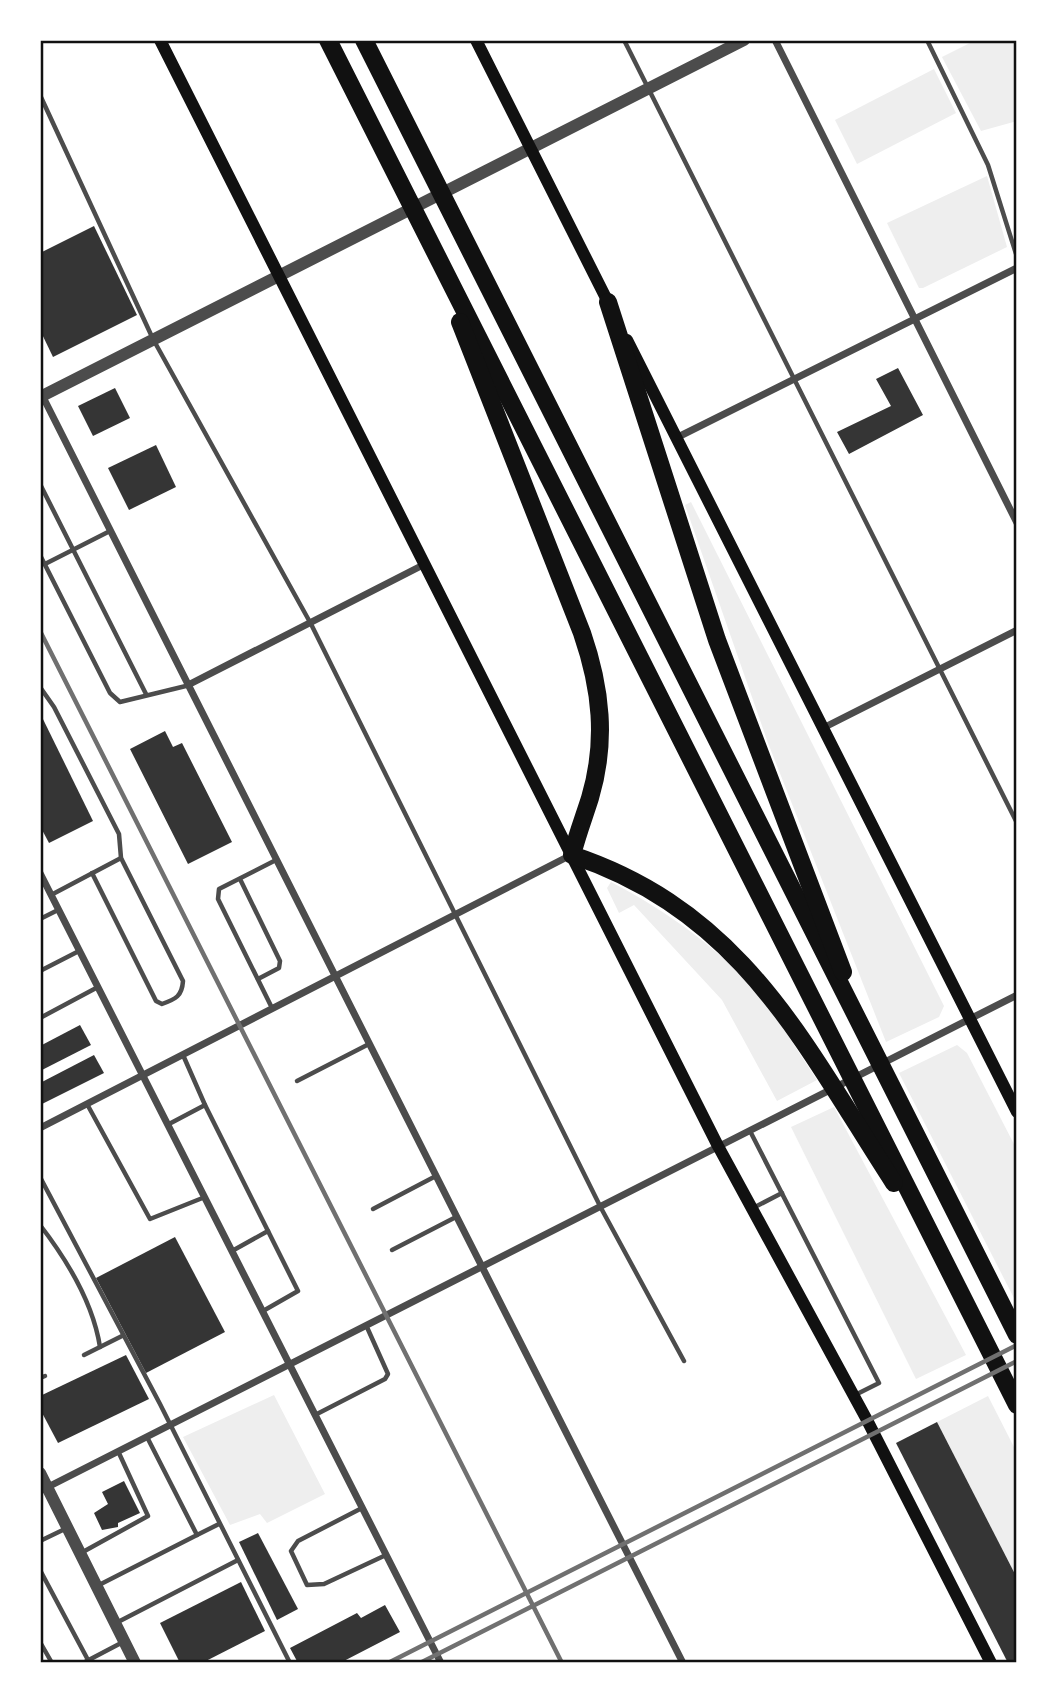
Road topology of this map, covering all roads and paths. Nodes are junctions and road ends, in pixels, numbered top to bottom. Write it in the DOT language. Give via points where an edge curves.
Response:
graph roads {
  1 [pos="160,40"];
  2 [pos="328,40"];
  3 [pos="364,40"];
  4 [pos="476,40"];
  5 [pos="624,40"];
  6 [pos="744,40"];
  7 [pos="775,40"];
  8 [pos="927,40"];
  9 [pos="649,88"];
  10 [pos="40,95"];
  11 [pos="530,148"];
  12 [pos="1017,257"];
  13 [pos="439,262"];
  14 [pos="1017,268"];
  15 [pos="278,275"];
  16 [pos="608,302"];
  17 [pos="913,318"];
  18 [pos="153,339"];
  19 [pos="792,380"];
  20 [pos="41,395"];
  21 [pos="677,438"];
  22 [pos="40,484"];
  23 [pos="1017,523"];
  24 [pos="111,531"];
  25 [pos="73,550"];
  26 [pos="40,555"];
  27 [pos="45,564"];
  28 [pos="425,564"];
  29 [pos="311,624"];
  30 [pos="1017,630"];
  31 [pos="940,669"];
  32 [pos="190,684"];
  33 [pos="40,687"];
  34 [pos="146,694"];
  35 [pos="823,728"];
  36 [pos="1017,823"];
  37 [pos="572,855"];
  38 [pos="121,858"];
  39 [pos="277,860"];
  40 [pos="40,873"];
  41 [pos="92,873"];
  42 [pos="240,879"];
  43 [pos="51,895"];
  44 [pos="59,910"];
  45 [pos="458,915"];
  46 [pos="40,919"];
  47 [pos="79,951"];
  48 [pos="40,971"];
  49 [pos="336,975"];
  50 [pos="258,979"];
  51 [pos="98,986"];
  52 [pos="1017,995"];
  53 [pos="272,1008"];
  54 [pos="40,1017"];
  55 [pos="970,1018"];
  56 [pos="863,1032"];
  57 [pos="370,1044"];
  58 [pos="183,1055"];
  59 [pos="143,1076"];
  60 [pos="297,1081"];
  61 [pos="87,1104"];
  62 [pos="205,1105"];
  63 [pos="1017,1112"];
  64 [pos="862,1118"];
  65 [pos="169,1124"];
  66 [pos="40,1128"];
  67 [pos="750,1130"];
  68 [pos="718,1146"];
  69 [pos="40,1177"];
  70 [pos="434,1177"];
  71 [pos="782,1193"];
  72 [pos="205,1197"];
  73 [pos="601,1208"];
  74 [pos="373,1209"];
  75 [pos="752,1209"];
  76 [pos="456,1217"];
  77 [pos="40,1225"];
  78 [pos="268,1231"];
  79 [pos="391,1250"];
  80 [pos="232,1251"];
  81 [pos="481,1267"];
  82 [pos="263,1311"];
  83 [pos="366,1325"];
  84 [pos="1017,1335"];
  85 [pos="122,1336"];
  86 [pos="100,1347"];
  87 [pos="84,1355"];
  88 [pos="684,1361"];
  89 [pos="290,1363"];
  90 [pos="854,1396"];
  91 [pos="1017,1405"];
  92 [pos="315,1415"];
  93 [pos="169,1425"];
  94 [pos="147,1436"];
  95 [pos="118,1451"];
  96 [pos="40,1474"];
  97 [pos="44,1489"];
  98 [pos="362,1508"];
  99 [pos="219,1524"];
  100 [pos="68,1528"];
  101 [pos="197,1535"];
  102 [pos="40,1541"];
  103 [pos="80,1554"];
  104 [pos="386,1555"];
  105 [pos="238,1560"];
  106 [pos="40,1570"];
  107 [pos="96,1586"];
  108 [pos="115,1623"];
  109 [pos="40,1642"];
  110 [pos="124,1642"];
  111 [pos="86,1661"];
  112 [pos="52,1663"];
  113 [pos="135,1663"];
  114 [pos="290,1663"];
  115 [pos="441,1663"];
  116 [pos="683,1663"];
  117 [pos="991,1663"];
  1 -- 15 [label="main road"];
  2 -- 13 [label="highway"];
  3 -- 56 [label="highway"];
  4 -- 11 [label="main road"];
  5 -- 9 [label="lane"];
  6 -- 9 [label="street"];
  7 -- 17 [label="street"];
  8 -- 12 [label="lane" via="984,153"];
  9 -- 11 [label="street"];
  9 -- 19 [label="lane"];
  10 -- 18 [label="lane"];
  11 -- 15 [label="street"];
  11 -- 16 [label="main road"];
  13 -- 37 [label="highway" via="595,673 601,713 599,753"];
  13 -- 64 [label="highway" via="835,1047"];
  14 -- 17 [label="street"];
  15 -- 18 [label="street"];
  15 -- 28 [label="main road"];
  16 -- 21 [label="main road"];
  16 -- 56 [label="highway" via="717,640"];
  17 -- 19 [label="street"];
  17 -- 23 [label="street"];
  18 -- 20 [label="street"];
  18 -- 29 [label="lane"];
  19 -- 21 [label="street"];
  19 -- 31 [label="lane"];
  20 -- 24 [label="street"];
  21 -- 35 [label="main road"];
  22 -- 25 [label="lane"];
  24 -- 25 [label="lane"];
  24 -- 32 [label="street"];
  25 -- 27 [label="lane"];
  25 -- 34 [label="lane"];
  26 -- 27 [label="lane"];
  27 -- 34 [label="lane" via="110,693 120,702"];
  28 -- 29 [label="street"];
  28 -- 37 [label="main road"];
  29 -- 32 [label="street"];
  29 -- 45 [label="lane"];
  30 -- 31 [label="street"];
  31 -- 35 [label="street"];
  31 -- 36 [label="lane"];
  32 -- 34 [label="lane"];
  32 -- 39 [label="street"];
  33 -- 38 [label="lane" via="119,834"];
  35 -- 55 [label="main road"];
  37 -- 45 [label="street"];
  37 -- 64 [label="highway" via="633,879 710,932 755,975"];
  37 -- 68 [label="main road"];
  38 -- 41 [label="lane"];
  38 -- 41 [label="lane" via="183,981 176,999 162,1004 156,1001"];
  39 -- 42 [label="lane"];
  39 -- 49 [label="street"];
  40 -- 43 [label="street"];
  41 -- 43 [label="lane"];
  42 -- 50 [label="lane" via="280,961 279,968"];
  42 -- 50 [label="lane" via="219,889 218,899"];
  43 -- 44 [label="street"];
  44 -- 46 [label="lane"];
  44 -- 47 [label="street"];
  45 -- 49 [label="street"];
  45 -- 73 [label="lane"];
  47 -- 48 [label="lane"];
  47 -- 51 [label="street"];
  49 -- 53 [label="street"];
  49 -- 57 [label="street"];
  50 -- 53 [label="lane"];
  51 -- 54 [label="lane"];
  51 -- 59 [label="street"];
  52 -- 55 [label="street"];
  53 -- 58 [label="street"];
  55 -- 63 [label="main road"];
  55 -- 67 [label="street"];
  56 -- 84 [label="highway"];
  57 -- 60 [label="lane"];
  57 -- 70 [label="street"];
  58 -- 59 [label="street"];
  58 -- 62 [label="lane"];
  59 -- 61 [label="street"];
  59 -- 65 [label="street"];
  61 -- 66 [label="street"];
  61 -- 72 [label="lane" via="150,1219"];
  62 -- 65 [label="lane"];
  62 -- 78 [label="lane"];
  64 -- 91 [label="highway"];
  65 -- 72 [label="street"];
  67 -- 68 [label="street"];
  67 -- 71 [label="lane"];
  68 -- 73 [label="street"];
  68 -- 75 [label="main road"];
  69 -- 85 [label="lane"];
  70 -- 74 [label="lane"];
  70 -- 76 [label="street"];
  71 -- 75 [label="lane"];
  71 -- 90 [label="lane" via="879,1383"];
  72 -- 80 [label="street"];
  73 -- 81 [label="street"];
  73 -- 88 [label="lane"];
  75 -- 90 [label="main road"];
  76 -- 79 [label="lane"];
  76 -- 81 [label="street"];
  77 -- 86 [label="lane" via="64,1256 97,1329"];
  78 -- 80 [label="lane"];
  78 -- 82 [label="lane" via="298,1291"];
  80 -- 82 [label="street"];
  81 -- 83 [label="street"];
  81 -- 116 [label="street"];
  82 -- 89 [label="street"];
  83 -- 89 [label="street"];
  83 -- 92 [label="lane" via="388,1374"];
  85 -- 86 [label="lane"];
  85 -- 93 [label="lane"];
  86 -- 87 [label="lane"];
  89 -- 92 [label="street"];
  89 -- 93 [label="street"];
  90 -- 117 [label="main road"];
  92 -- 98 [label="street"];
  93 -- 94 [label="street"];
  93 -- 99 [label="lane"];
  94 -- 95 [label="street"];
  94 -- 101 [label="lane"];
  95 -- 97 [label="street"];
  95 -- 103 [label="lane" via="148,1516"];
  96 -- 97 [label="street"];
  97 -- 100 [label="street"];
  98 -- 104 [label="street"];
  98 -- 104 [label="lane" via="298,1541 291,1551 307,1585 324,1584"];
  99 -- 101 [label="lane"];
  99 -- 105 [label="lane"];
  100 -- 102 [label="lane"];
  100 -- 103 [label="street"];
  101 -- 107 [label="lane"];
  103 -- 107 [label="street"];
  104 -- 115 [label="street"];
  105 -- 108 [label="lane"];
  105 -- 114 [label="lane"];
  106 -- 111 [label="lane"];
  107 -- 108 [label="street"];
  108 -- 110 [label="street"];
  109 -- 112 [label="lane"];
  110 -- 111 [label="lane"];
  110 -- 113 [label="street"];
}
